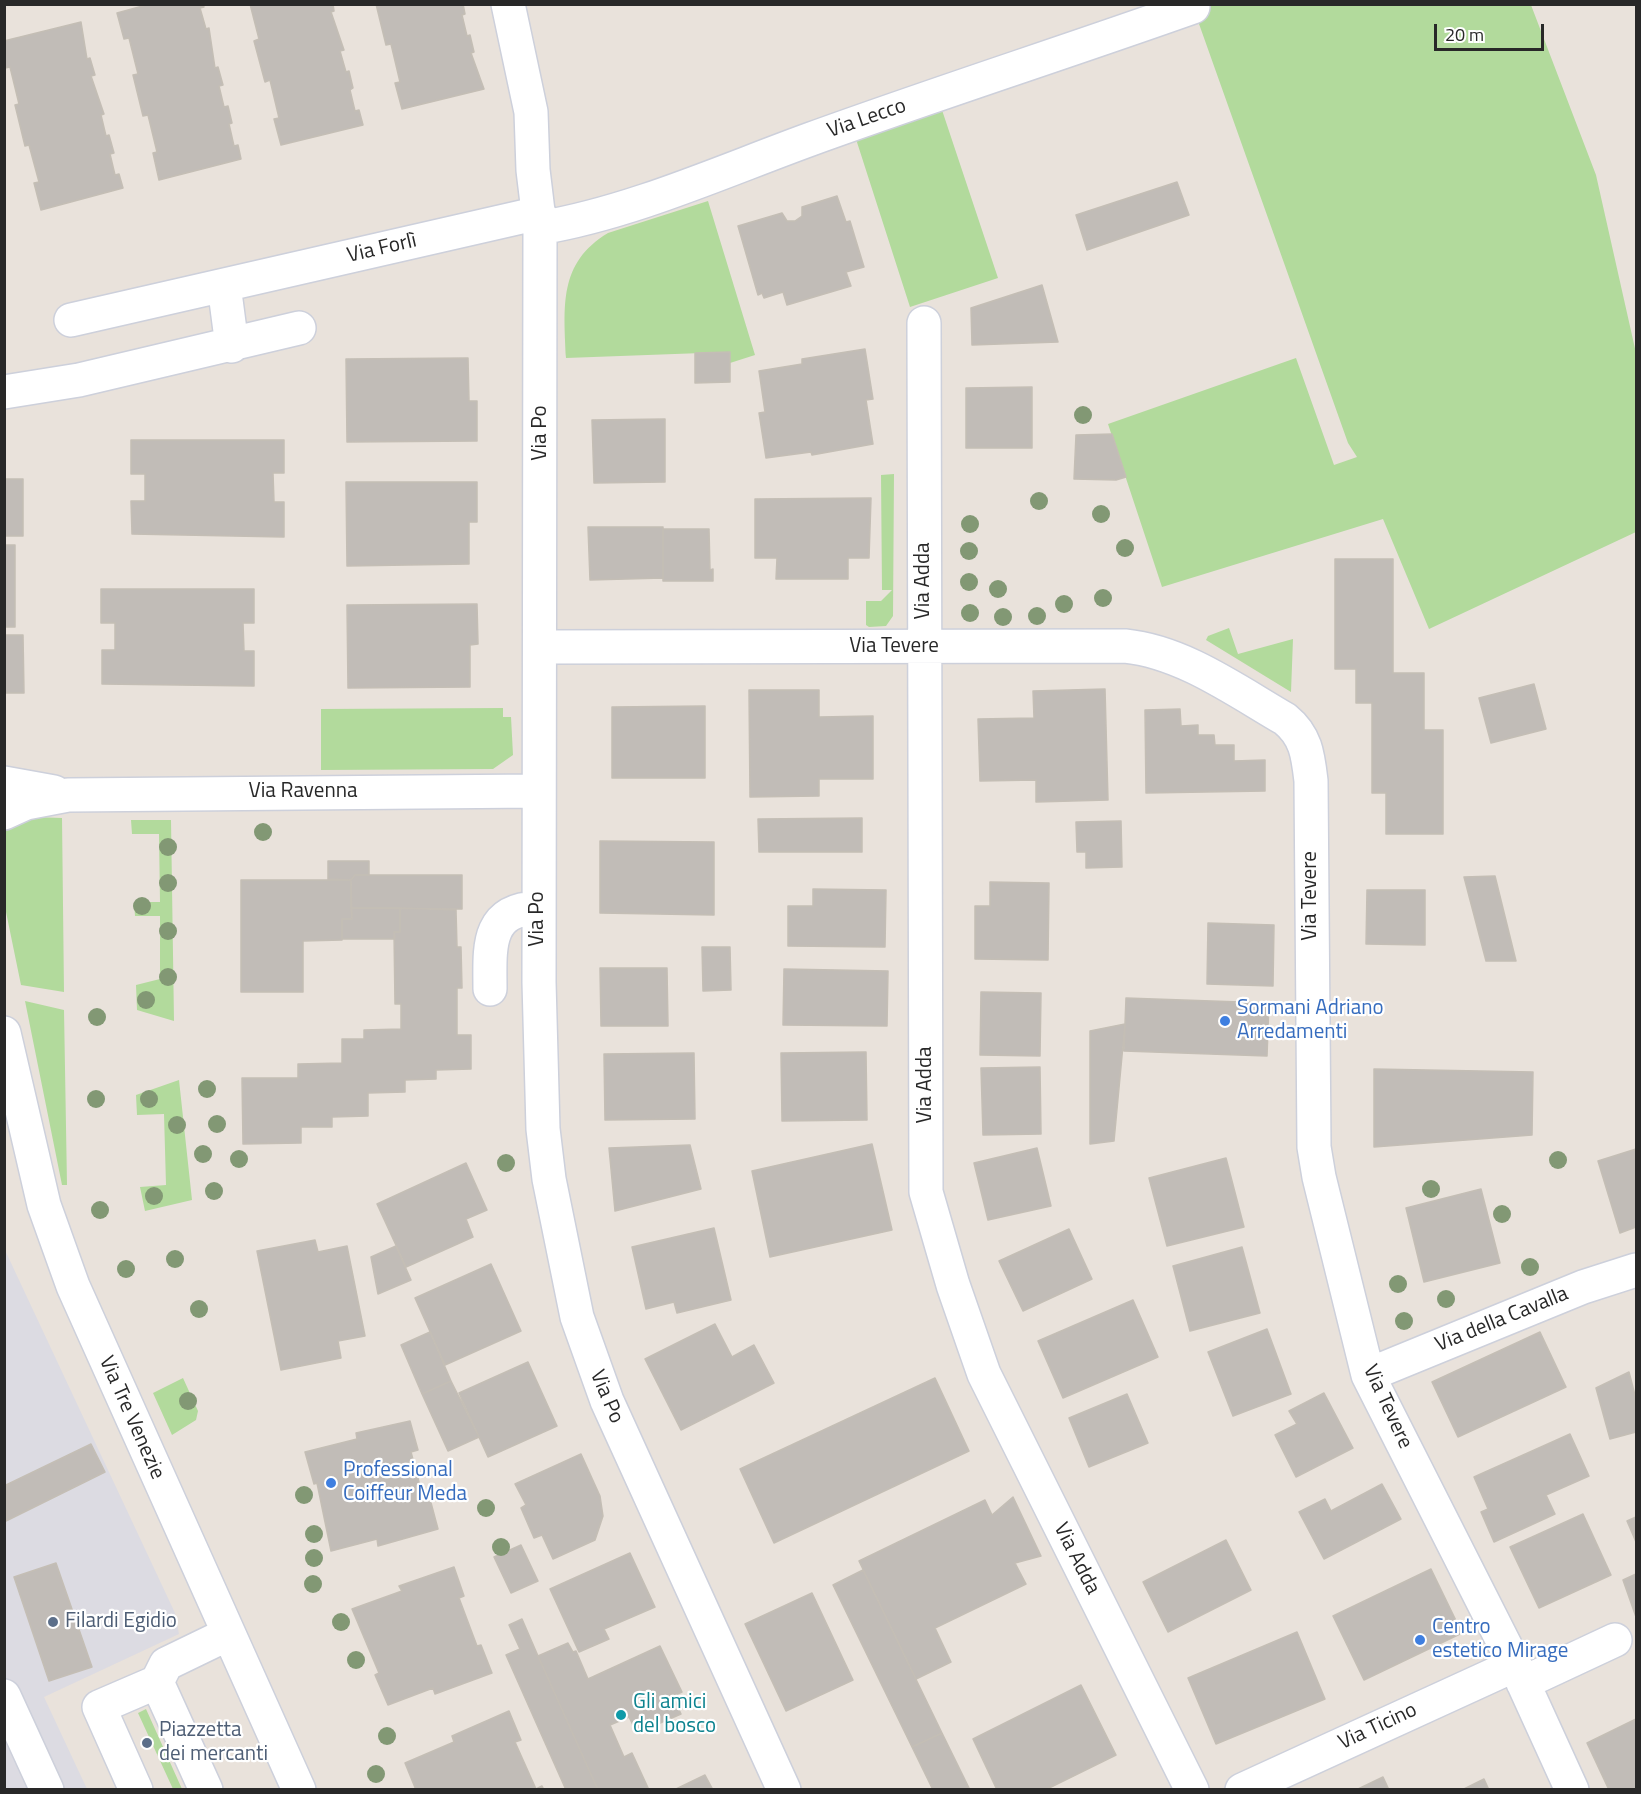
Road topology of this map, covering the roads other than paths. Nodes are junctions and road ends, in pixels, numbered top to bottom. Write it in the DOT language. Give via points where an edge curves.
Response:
graph roads {
  1 [pos="508,4"];
  2 [pos="1194,8"];
  3 [pos="539,221"];
  4 [pos="224,285"];
  5 [pos="71,320"];
  6 [pos="924,323"];
  7 [pos="299,328"];
  8 [pos="232,346"];
  9 [pos="4,392"];
  10 [pos="541,647"];
  11 [pos="924,647"];
  12 [pos="4,783"];
  13 [pos="537,791"];
  14 [pos="68,795"];
  15 [pos="4,813"];
  16 [pos="538,908"];
  17 [pos="490,989"];
  18 [pos="4,1033"];
  19 [pos="1636,1270"];
  20 [pos="1368,1376"];
  21 [pos="228,1635"];
  22 [pos="1615,1640"];
  23 [pos="1519,1674"];
  24 [pos="157,1682"];
  25 [pos="4,1696"];
  26 [pos="47,1790"];
  27 [pos="136,1790"];
  28 [pos="206,1790"];
  29 [pos="299,1790"];
  30 [pos="784,1790"];
  31 [pos="1192,1790"];
  32 [pos="1242,1790"];
  33 [pos="1572,1790"];
  1 -- 3 [label="street, Via Po" via="531,112"];
  2 -- 3 [label="street, Via Lecco" via="585,219"];
  3 -- 4 [label="street, Via Forlì"];
  3 -- 10 [label="street, Via Po"];
  4 -- 5 [label="street, Via Forlì"];
  4 -- 8 [label="street"];
  6 -- 11 [label="street, Via Adda"];
  7 -- 8 [label="street"];
  8 -- 9 [label="street" via="79,381"];
  10 -- 11 [label="street, Via Tevere"];
  10 -- 13 [label="street, Via Po"];
  11 -- 20 [label="street, Via Tevere" via="1150,648 1221,682 1297,729 1305,744 1311,781 1314,1147"];
  11 -- 31 [label="street, Via Adda" via="927,1192 984,1374"];
  12 -- 14 [label="street, Via Ravenna"];
  13 -- 14 [label="street, Via Ravenna"];
  13 -- 16 [label="street, Via Po"];
  14 -- 15 [label="street, Via Ravenna" via="26,803"];
  16 -- 17 [label="street" via="516,910 493,933"];
  16 -- 30 [label="street, Via Po" via="543,1129 577,1317 607,1401"];
  18 -- 21 [label="street, Via Tre Venezie" via="33,1165 57,1245"];
  19 -- 20 [label="street, Via della Cavalla" via="1583,1287"];
  20 -- 23 [label="street, Via Tevere"];
  21 -- 24 [label="street" via="166,1664"];
  21 -- 29 [label="street, Via Tre Venezie"];
  22 -- 23 [label="street, Via Ticino"];
  23 -- 32 [label="street, Via Ticino"];
  23 -- 33 [label="street, Via Tevere"];
  24 -- 27 [label="street" via="99,1707"];
  24 -- 28 [label="street"];
  25 -- 26 [label="street"];
}
